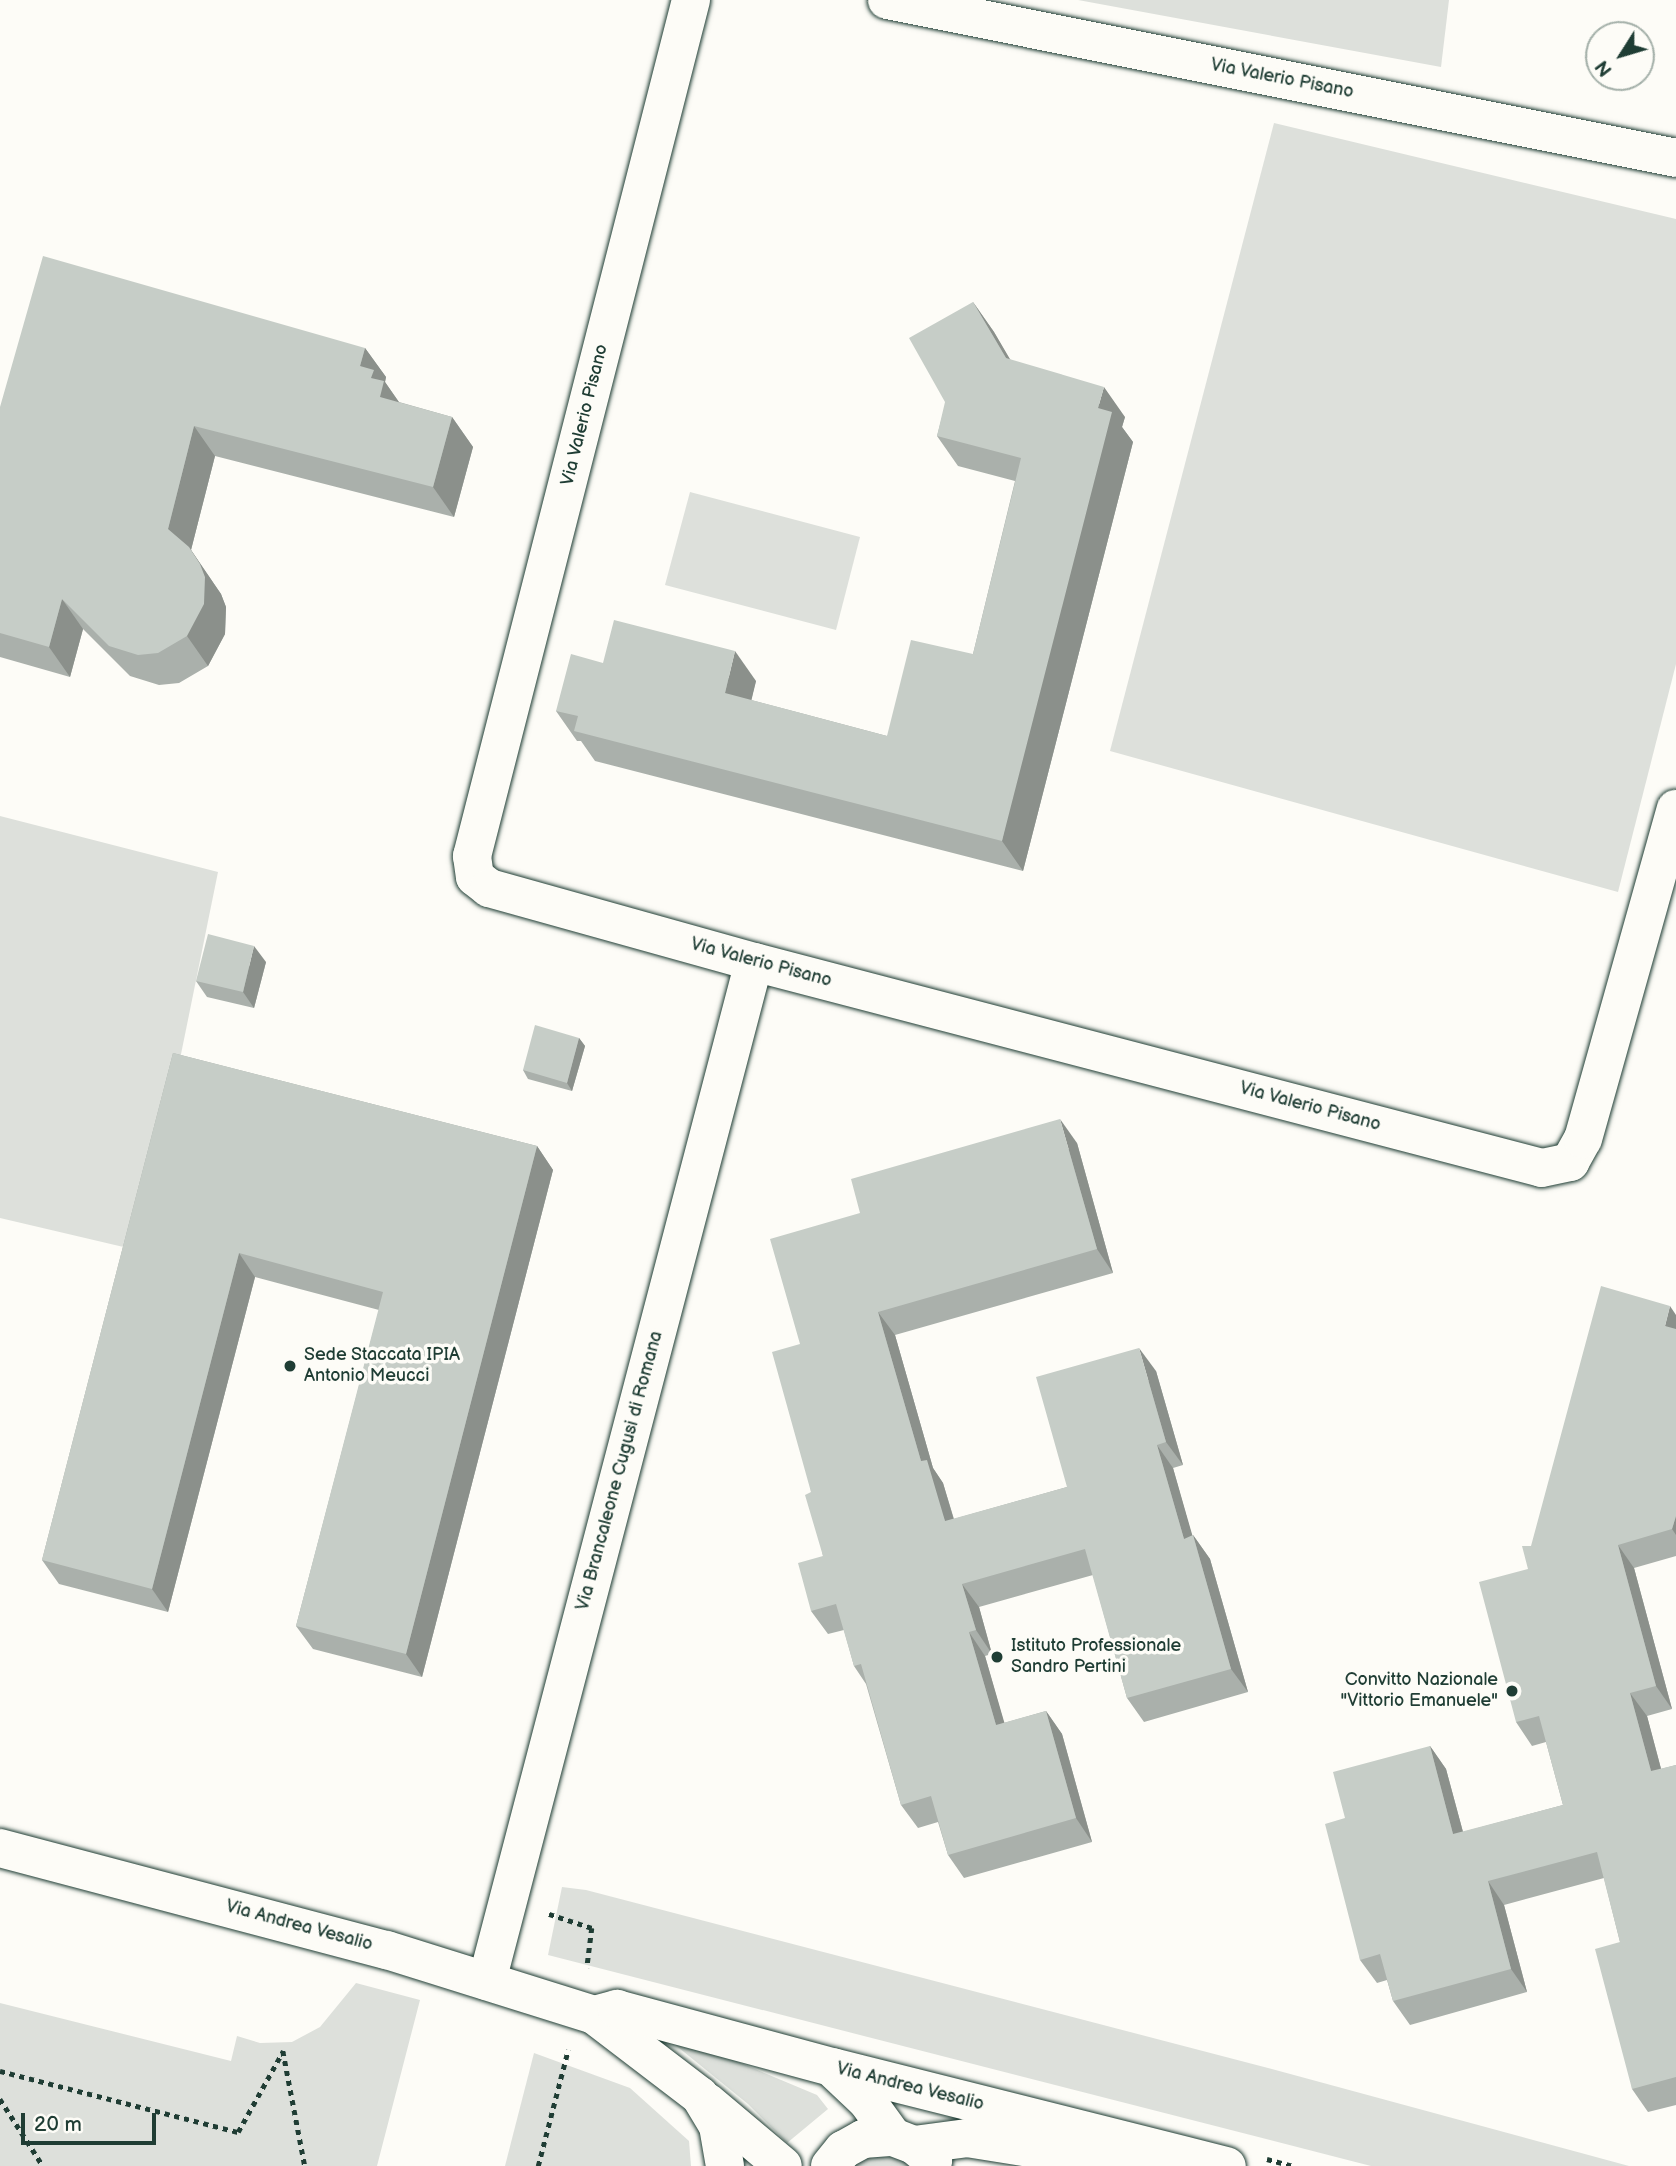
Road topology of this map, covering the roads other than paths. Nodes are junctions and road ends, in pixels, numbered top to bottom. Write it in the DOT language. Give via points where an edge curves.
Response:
graph roads {
  1 [pos="691,0"];
  2 [pos="887,0"];
  3 [pos="1676,158"];
  4 [pos="1676,809"];
  5 [pos="754,962"];
  6 [pos="0,1847"];
  7 [pos="487,1981"];
  8 [pos="586,2012"];
  9 [pos="832,2067"];
  10 [pos="700,2096"];
  11 [pos="914,2149"];
  12 [pos="725,2166"];
  13 [pos="783,2166"];
  14 [pos="830,2166"];
  15 [pos="1141,2166"];
  16 [pos="1227,2166"];
  1 -- 5 [label="street, Via Valerio Pisano" via="472,856 475,877 489,888"];
  2 -- 3 [label="street, Via Valerio Pisano"];
  4 -- 5 [label="street, Via Valerio Pisano" via="1583,1139 1570,1162 1542,1168"];
  5 -- 7 [label="street, Via Brancaleone Cugusi di Romana"];
  6 -- 7 [label="street, Via Andrea Vesalio"];
  7 -- 8 [label="street, Via Andrea Vesalio"];
  8 -- 9 [label="street, Via Andrea Vesalio" via="617,2009"];
  8 -- 10 [label="street, Via Andrea Vesalio"];
  9 -- 11 [label="street"];
  9 -- 16 [label="street, Via Andrea Vesalio"];
  10 -- 12 [label="street, Via Andrea Vesalio" via="718,2126"];
  10 -- 13 [label="street, Via Andrea Vesalio"];
  11 -- 14 [label="street, Via Andrea Vesalio" via="863,2140 843,2150"];
  11 -- 15 [label="street, Via Andrea Vesalio" via="967,2138"];
}
